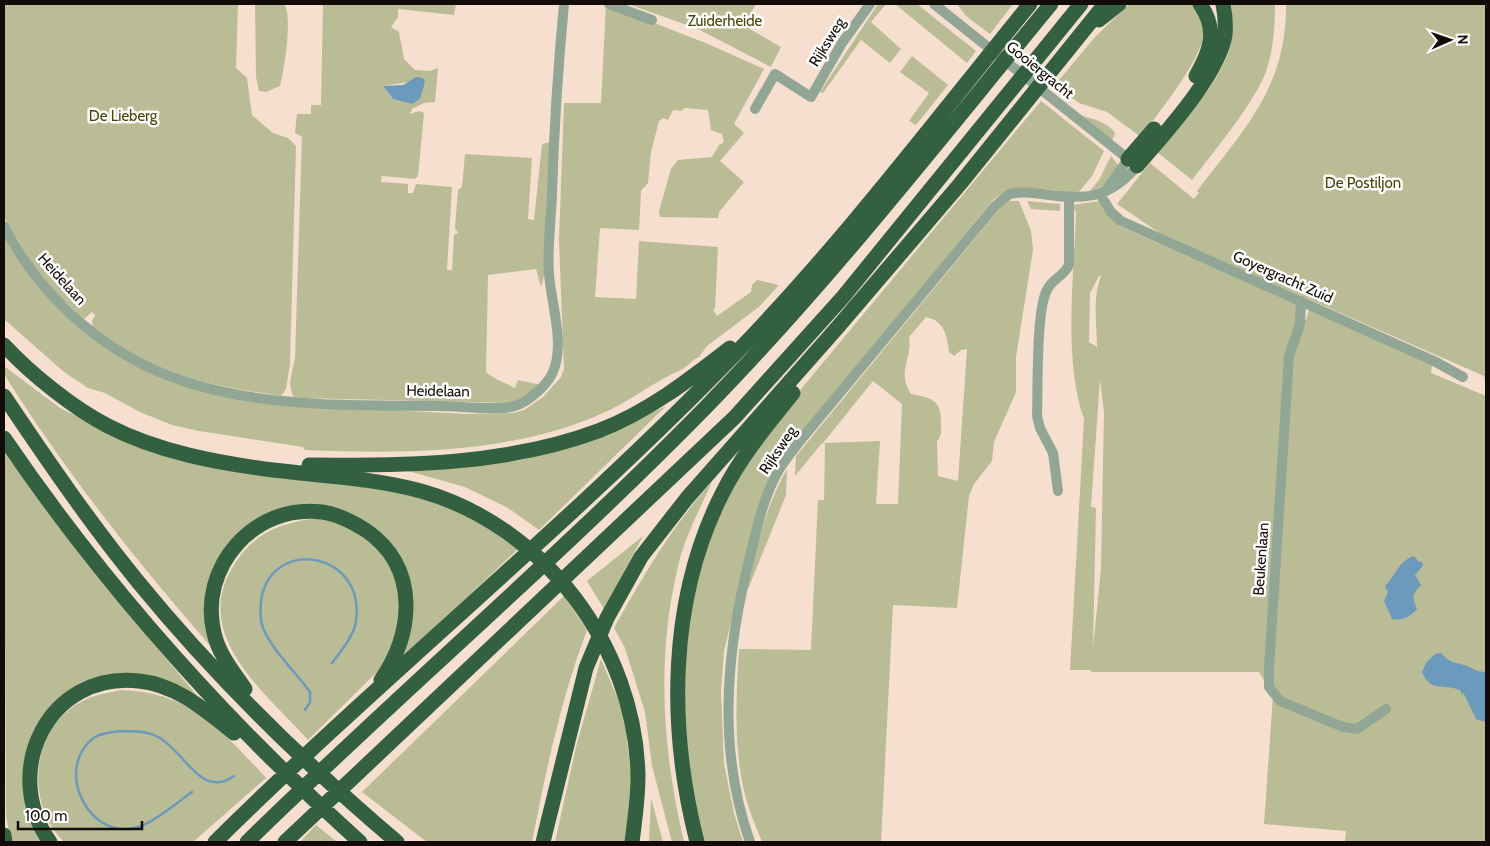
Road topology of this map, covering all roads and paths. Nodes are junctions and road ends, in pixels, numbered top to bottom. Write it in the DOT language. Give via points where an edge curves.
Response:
graph roads {
  1 [pos="564,4"];
  2 [pos="610,4"];
  3 [pos="870,4"];
  4 [pos="934,4"];
  5 [pos="1030,4"];
  6 [pos="1051,4"];
  7 [pos="1081,4"];
  8 [pos="1105,4"];
  9 [pos="1119,4"];
  10 [pos="1200,4"];
  11 [pos="1223,4"];
  12 [pos="652,20"];
  13 [pos="1080,34"];
  14 [pos="755,109"];
  15 [pos="1132,162"];
  16 [pos="1103,193"];
  17 [pos="1066,197"];
  18 [pos="4,226"];
  19 [pos="1302,301"];
  20 [pos="767,320"];
  21 [pos="837,328"];
  22 [pos="4,346"];
  23 [pos="1463,377"];
  24 [pos="4,396"];
  25 [pos="4,438"];
  26 [pos="183,453"];
  27 [pos="1058,491"];
  28 [pos="367,700"];
  29 [pos="1386,709"];
  30 [pos="266,722"];
  31 [pos="246,740"];
  32 [pos="559,776"];
  33 [pos="296,794"];
  34 [pos="4,835"];
  35 [pos="225,839"];
  36 [pos="5,842"];
  37 [pos="50,842"];
  38 [pos="209,842"];
  39 [pos="247,842"];
  40 [pos="284,842"];
  41 [pos="360,842"];
  42 [pos="396,842"];
  43 [pos="543,842"];
  44 [pos="547,842"];
  45 [pos="632,842"];
  46 [pos="697,842"];
  47 [pos="750,842"];
  1 -- 18 [label="street, Heidelaan" via="556,90 549,273 557,332 556,364 544,385 516,406 288,400 188,384 134,359 85,326 39,280"];
  2 -- 12 [label="street"];
  3 -- 14 [label="street, Rijksweg" via="842,43 811,97 775,74"];
  4 -- 15 [label="street, Gooiergracht"];
  5 -- 20 [label="highway" via="852,222"];
  6 -- 33 [label="highway" via="815,291 705,408 552,558"];
  7 -- 40 [label="highway" via="843,297 735,417"];
  8 -- 13 [label="highway"];
  9 -- 13 [label="highway"];
  10 -- 15 [label="highway" via="1208,16 1211,30 1204,63"];
  11 -- 15 [label="highway" via="1224,36 1217,60 1191,98"];
  13 -- 21 [label="highway" via="960,184"];
  15 -- 16 [label="street" via="1120,185"];
  16 -- 17 [label="street"];
  16 -- 19 [label="street, Goyergracht Zuid" via="1111,212 1121,221"];
  17 -- 27 [label="street" via="1069,265 1064,274 1052,282 1042,304 1037,416 1053,453"];
  17 -- 47 [label="street, Rijksweg" via="1010,194 995,206 780,468 759,519 736,617 729,677 730,757 736,796"];
  19 -- 23 [label="street, Goyergracht Zuid"];
  19 -- 29 [label="street, Beukenlaan" via="1300,324 1289,356 1269,687 1280,701 1343,727 1357,728"];
  20 -- 26 [label="highway" via="671,393 600,430 558,444 472,459 392,466 300,465"];
  20 -- 28 [label="highway" via="609,477"];
  21 -- 32 [label="highway" via="688,498 641,557 607,618 586,668"];
  21 -- 46 [label="highway" via="800,384 741,461 702,535 684,621 678,712 685,791"];
  22 -- 26 [label="highway" via="38,376 107,426"];
  24 -- 30 [label="highway" via="69,492 138,582 173,624"];
  25 -- 31 [label="highway" via="116,592"];
  26 -- 45 [label="highway" via="239,465 384,482 423,492 465,507 522,542 572,594 605,644 621,686 632,728 638,774"];
  28 -- 30 [label="highway" via="400,646 406,609 402,578 384,547 357,524 322,512 285,514 255,527 240,539 222,565 212,596 213,626 220,650"];
  28 -- 35 [label="highway"];
  30 -- 42 [label="highway"];
  31 -- 37 [label="highway" via="184,696 157,685 120,681 102,683 82,691 50,716 29,762 28,786 32,808"];
  31 -- 41 [label="highway" via="260,748"];
  32 -- 43 [label="highway"];
  32 -- 44 [label="highway"];
  33 -- 35 [label="highway"];
  33 -- 39 [label="highway"];
  34 -- 36 [label="highway"];
  35 -- 38 [label="highway"];
}
